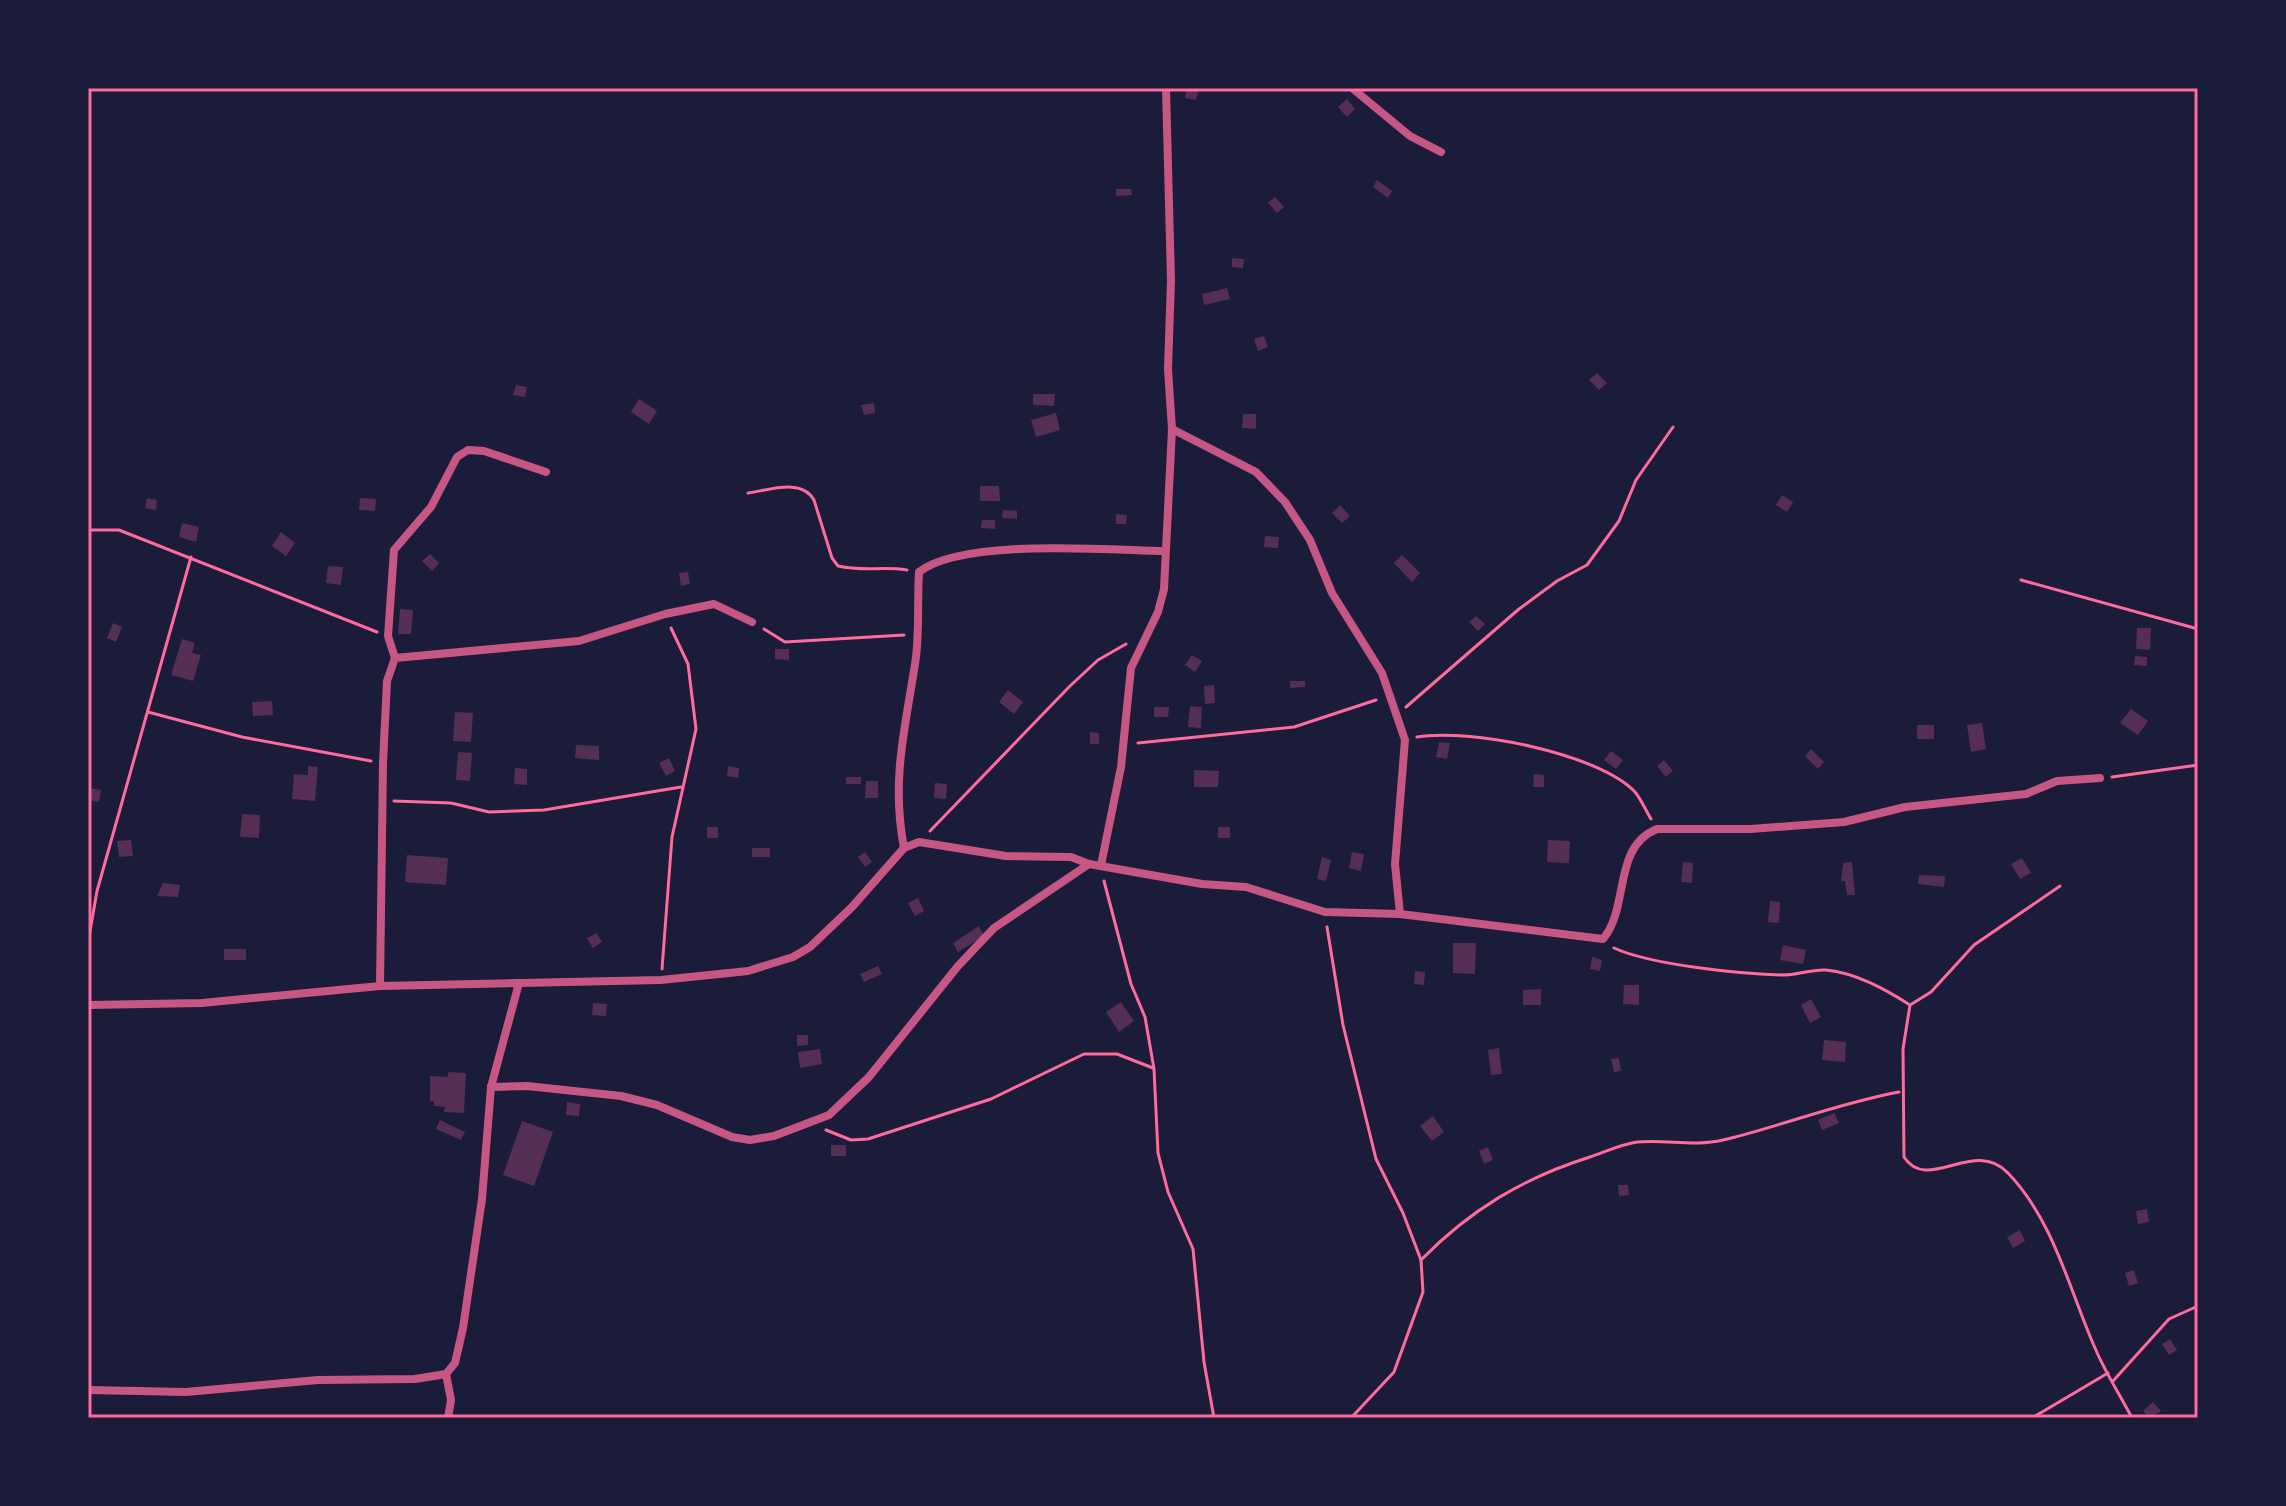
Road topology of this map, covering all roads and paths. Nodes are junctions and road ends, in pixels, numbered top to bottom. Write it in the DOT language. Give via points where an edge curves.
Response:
graph roads {
  1 [pos="1166,88"];
  2 [pos="1352,88"];
  3 [pos="1441,152"];
  4 [pos="1673,427"];
  5 [pos="1172,429"];
  6 [pos="546,472"];
  7 [pos="748,493"];
  8 [pos="88,530"];
  9 [pos="1164,551"];
  10 [pos="191,557"];
  11 [pos="919,572"];
  12 [pos="2021,580"];
  13 [pos="665,614"];
  14 [pos="752,622"];
  15 [pos="2198,629"];
  16 [pos="916,635"];
  17 [pos="1146,635"];
  18 [pos="388,636"];
  19 [pos="395,658"];
  20 [pos="1389,696"];
  21 [pos="148,712"];
  22 [pos="1397,715"];
  23 [pos="1405,740"];
  24 [pos="1123,748"];
  25 [pos="383,763"];
  26 [pos="2198,765"];
  27 [pos="2100,778"];
  28 [pos="681,787"];
  29 [pos="382,801"];
  30 [pos="1657,829"];
  31 [pos="919,842"];
  32 [pos="904,848"];
  33 [pos="1089,864"];
  34 [pos="1101,865"];
  35 [pos="2060,886"];
  36 [pos="1325,912"];
  37 [pos="1400,914"];
  38 [pos="1603,939"];
  39 [pos="88,943"];
  40 [pos="661,980"];
  41 [pos="519,983"];
  42 [pos="380,986"];
  43 [pos="88,1005"];
  44 [pos="1910,1005"];
  45 [pos="1154,1069"];
  46 [pos="491,1087"];
  47 [pos="1901,1091"];
  48 [pos="813,1121"];
  49 [pos="1421,1260"];
  50 [pos="2198,1306"];
  51 [pos="2108,1373"];
  52 [pos="446,1374"];
  53 [pos="2113,1381"];
  54 [pos="88,1390"];
  55 [pos="448,1418"];
  56 [pos="1214,1418"];
  57 [pos="1351,1418"];
  58 [pos="2032,1418"];
  59 [pos="2132,1418"];
  1 -- 5 [label="street"];
  2 -- 3 [label="street" via="1410,136"];
  4 -- 22 [label="path" via="1587,565 1519,609"];
  5 -- 9 [label="street"];
  5 -- 20 [label="street" via="1256,472 1285,502 1310,540 1332,593 1382,673"];
  6 -- 18 [label="street" via="484,451 468,450 457,457 431,507 394,550"];
  7 -- 11 [label="path" via="800,486 810,491 838,566"];
  8 -- 10 [label="path" via="119,530"];
  9 -- 11 [label="street" via="1042,548 961,556 930,563"];
  9 -- 17 [label="street" via="1164,589"];
  10 -- 18 [label="path"];
  10 -- 21 [label="path"];
  11 -- 16 [label="street"];
  12 -- 15 [label="path"];
  13 -- 14 [label="street" via="714,604"];
  13 -- 19 [label="street" via="579,641"];
  13 -- 28 [label="path" via="688,664 696,709"];
  14 -- 16 [label="path" via="785,642"];
  16 -- 32 [label="street" via="897,767"];
  17 -- 24 [label="street" via="1131,668"];
  17 -- 31 [label="path" via="1098,660"];
  18 -- 19 [label="street"];
  19 -- 25 [label="street" via="387,681"];
  20 -- 22 [label="street"];
  20 -- 24 [label="path" via="1294,727 1145,741"];
  21 -- 25 [label="path" via="242,737"];
  21 -- 39 [label="path" via="97,891"];
  22 -- 23 [label="street"];
  23 -- 30 [label="path" via="1466,736 1547,750 1592,766 1634,791"];
  23 -- 37 [label="street" via="1395,864"];
  24 -- 34 [label="street"];
  25 -- 29 [label="street"];
  26 -- 27 [label="path"];
  27 -- 30 [label="street" via="2057,781 2026,794 1905,807 1844,822"];
  28 -- 29 [label="path" via="544,810 489,812 451,803"];
  28 -- 40 [label="path"];
  29 -- 42 [label="street"];
  30 -- 38 [label="street" via="1644,834 1630,852 1613,927"];
  31 -- 32 [label="street"];
  31 -- 33 [label="street" via="1006,856 1071,857"];
  32 -- 40 [label="street" via="852,907 793,957 748,971"];
  33 -- 34 [label="street"];
  33 -- 48 [label="street" via="994,928 869,1077 829,1115"];
  34 -- 36 [label="street" via="1246,887"];
  34 -- 45 [label="path" via="1131,984 1145,1017"];
  35 -- 44 [label="path" via="1974,945 1931,992"];
  36 -- 37 [label="street"];
  36 -- 49 [label="path" via="1343,1025 1376,1159"];
  37 -- 38 [label="street"];
  38 -- 44 [label="path" via="1615,949 1658,962 1785,975 1825,970 1863,979"];
  40 -- 41 [label="street"];
  41 -- 42 [label="street"];
  41 -- 46 [label="street"];
  42 -- 43 [label="street" via="202,1003"];
  44 -- 47 [label="path"];
  45 -- 48 [label="path" via="1117,1054 1084,1054 991,1099 868,1139 851,1140"];
  45 -- 56 [label="path" via="1158,1153 1193,1249"];
  46 -- 48 [label="street" via="621,1096 750,1140"];
  46 -- 52 [label="street" via="463,1328 455,1363"];
  47 -- 49 [label="path" via="1845,1102 1721,1141 1636,1142 1553,1168 1509,1188 1456,1224"];
  47 -- 51 [label="path" via="1904,1157 1911,1168 1923,1172 1967,1159 2007,1171 2065,1265"];
  49 -- 57 [label="path" via="1423,1292 1394,1372"];
  50 -- 53 [label="path" via="2169,1319"];
  51 -- 53 [label="path"];
  51 -- 58 [label="path"];
  52 -- 54 [label="street" via="186,1392"];
  52 -- 55 [label="street"];
  53 -- 59 [label="path"];
}
